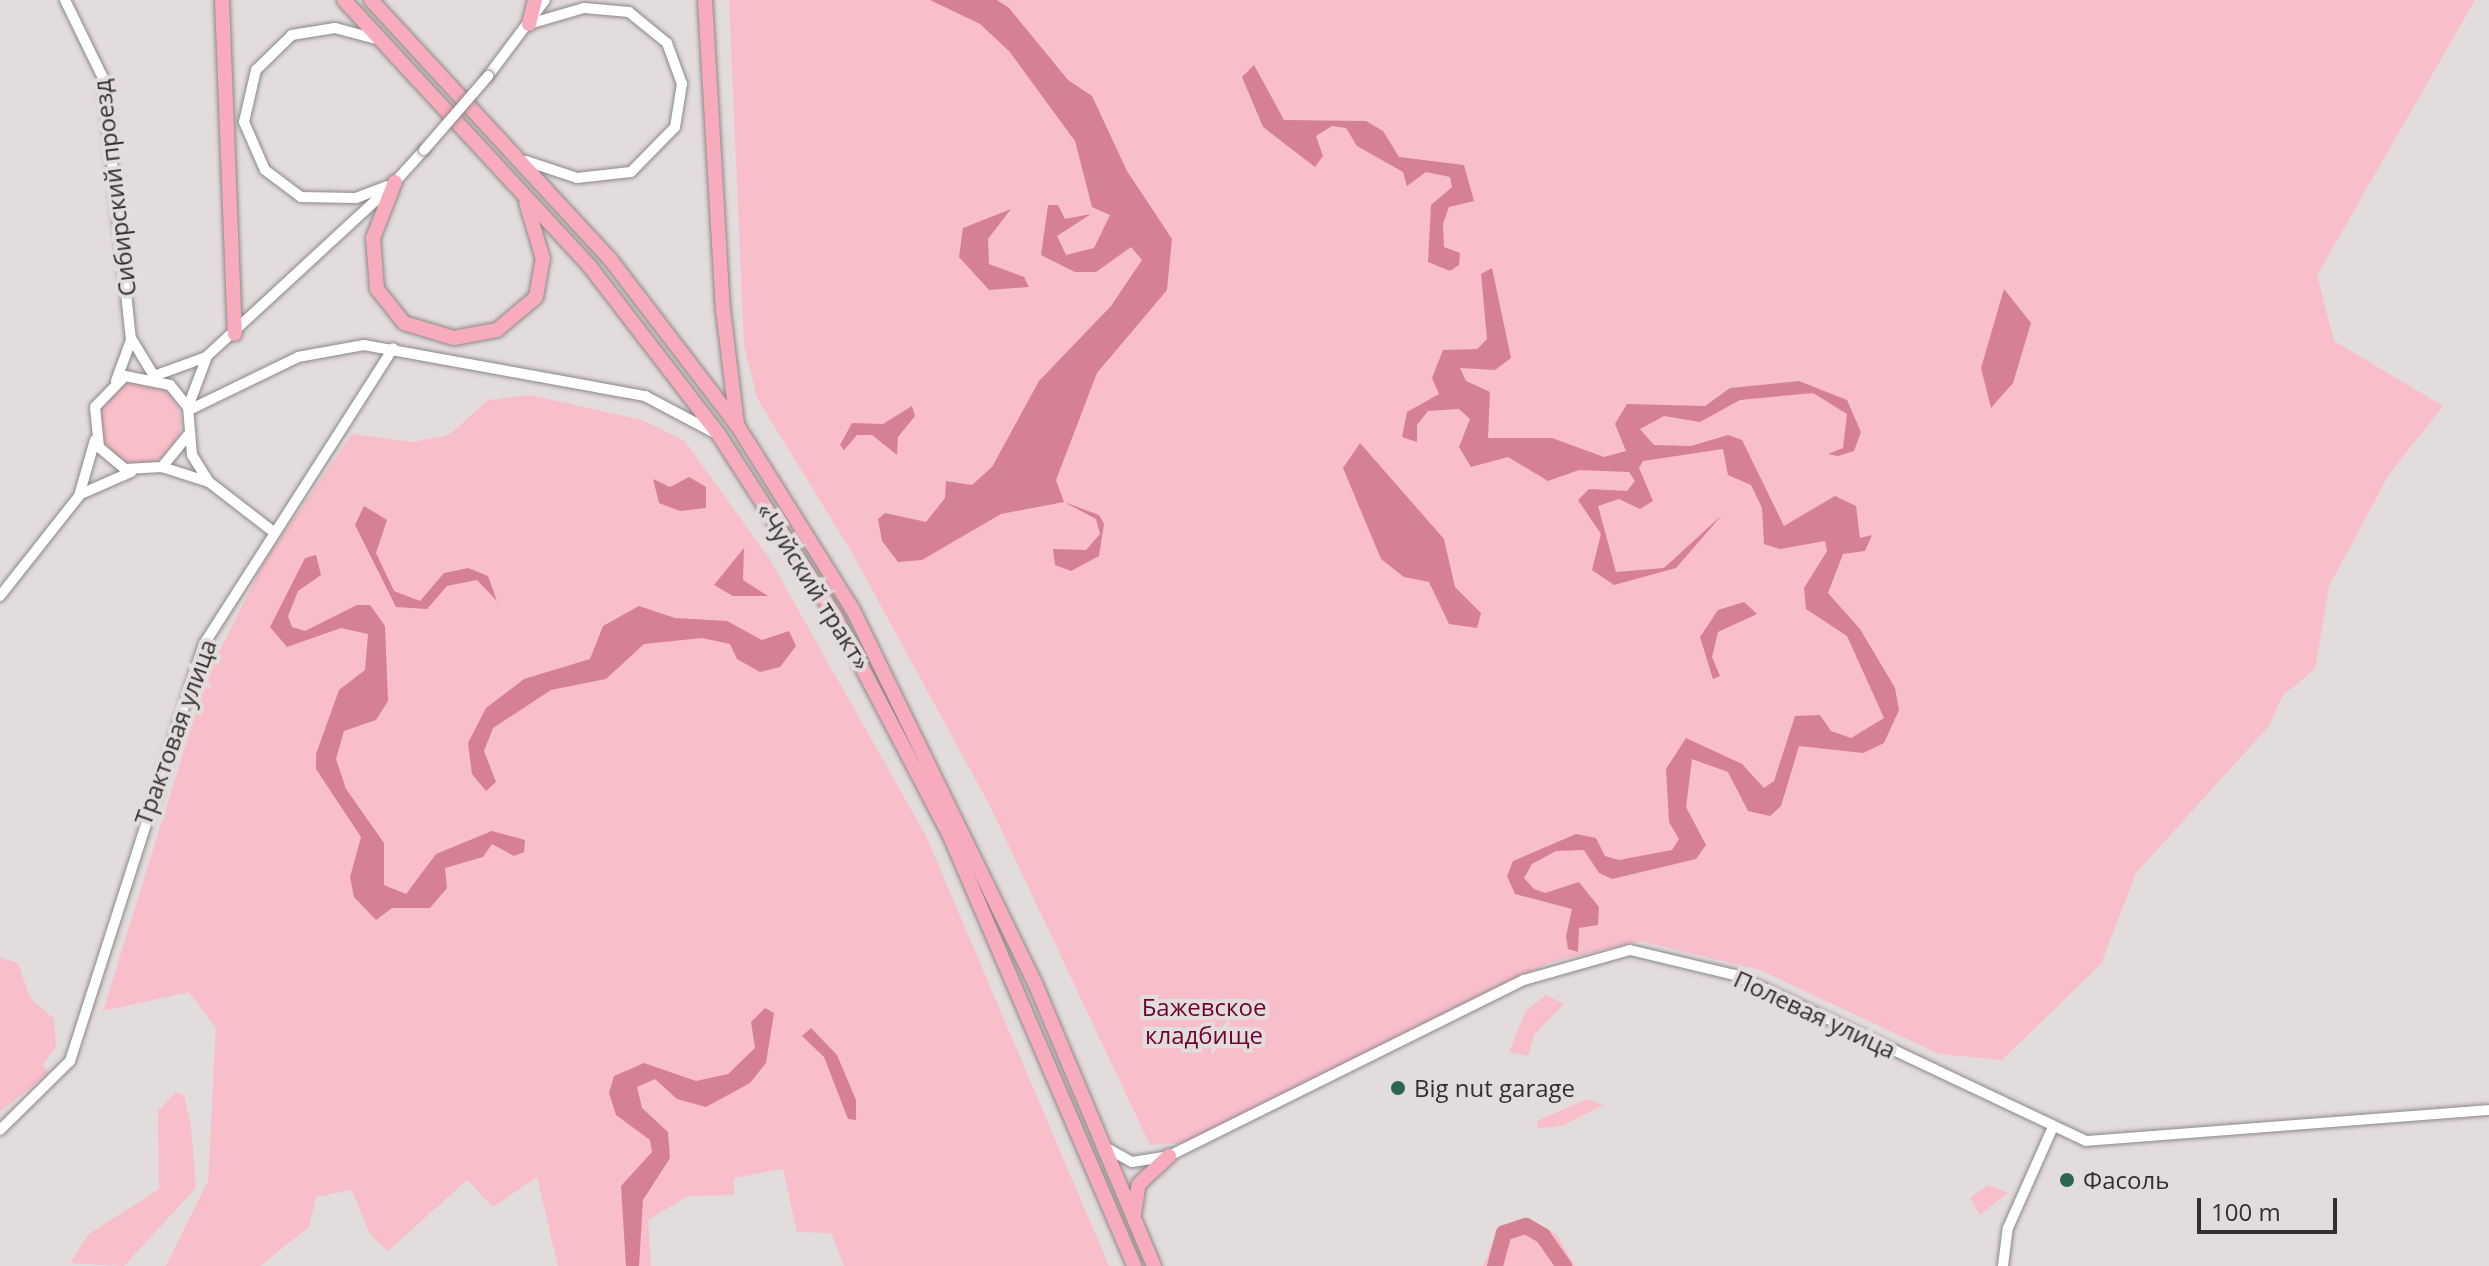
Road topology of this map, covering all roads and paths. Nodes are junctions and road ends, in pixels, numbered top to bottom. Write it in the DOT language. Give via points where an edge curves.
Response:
graph roads {
  1 [pos="65,0"];
  2 [pos="222,0"];
  3 [pos="344,0"];
  4 [pos="535,0"];
  5 [pos="545,0"];
  6 [pos="705,0"];
  7 [pos="376,3"];
  8 [pos="529,24"];
  9 [pos="386,42"];
  10 [pos="526,161"];
  11 [pos="394,183"];
  12 [pos="524,194"];
  13 [pos="235,334"];
  14 [pos="131,338"];
  15 [pos="393,348"];
  16 [pos="206,357"];
  17 [pos="154,376"];
  18 [pos="115,381"];
  19 [pos="188,409"];
  20 [pos="737,425"];
  21 [pos="189,434"];
  22 [pos="719,435"];
  23 [pos="95,439"];
  24 [pos="162,467"];
  25 [pos="133,471"];
  26 [pos="209,482"];
  27 [pos="79,496"];
  28 [pos="271,530"];
  29 [pos="0,596"];
  30 [pos="2489,1110"];
  31 [pos="2052,1129"];
  32 [pos="0,1130"];
  33 [pos="1102,1144"];
  34 [pos="1169,1156"];
  35 [pos="1135,1222"];
  36 [pos="1134,1266"];
  37 [pos="1154,1266"];
  38 [pos="2003,1266"];
  1 -- 14 [label="street, Сибирский проезд" via="103,78"];
  2 -- 13 [label="highway"];
  3 -- 9 [label="highway, «Чуйский тракт»"];
  4 -- 8 [label="highway"];
  5 -- 8 [label="street"];
  6 -- 20 [label="highway" via="723,310"];
  7 -- 10 [label="highway, «Чуйский тракт»"];
  8 -- 10 [label="street" via="584,8 629,12 667,43 682,84 675,127 631,172 577,178"];
  8 -- 11 [label="street, bridge"];
  9 -- 11 [label="street" via="335,28 292,35 256,70 244,122 265,170 301,197 356,198"];
  9 -- 12 [label="highway, «Чуйский тракт»"];
  10 -- 20 [label="highway, «Чуйский тракт»"];
  11 -- 12 [label="highway" via="373,238 377,289 404,323 454,338 497,330 536,297 543,259"];
  11 -- 13 [label="street"];
  12 -- 22 [label="highway, «Чуйский тракт»"];
  13 -- 16 [label="street"];
  14 -- 17 [label="street, Сибирский проезд"];
  14 -- 18 [label="street, Сибирский проезд"];
  15 -- 19 [label="street" via="311,353"];
  15 -- 22 [label="street" via="645,396"];
  15 -- 28 [label="street, Трактовая улица"];
  16 -- 17 [label="street"];
  16 -- 19 [label="street"];
  17 -- 18 [label="street"];
  17 -- 19 [label="street"];
  18 -- 23 [label="street" via="95,407"];
  19 -- 21 [label="street"];
  20 -- 33 [label="highway, «Чуйский тракт»" via="910,716"];
  21 -- 24 [label="street"];
  21 -- 26 [label="street"];
  22 -- 36 [label="highway, «Чуйский тракт»" via="895,723"];
  23 -- 25 [label="street" via="110,460"];
  23 -- 27 [label="street"];
  24 -- 25 [label="street"];
  24 -- 26 [label="street"];
  25 -- 27 [label="street"];
  26 -- 28 [label="street"];
  27 -- 29 [label="street"];
  28 -- 32 [label="street, Трактовая улица" via="204,644 70,1061"];
  30 -- 31 [label="street, Полевая улица" via="2119,1142 2086,1141"];
  31 -- 34 [label="street, Полевая улица" via="1735,975 1630,950 1524,980"];
  31 -- 38 [label="street" via="2008,1228"];
  33 -- 34 [label="street, Полевая улица" via="1132,1162"];
  33 -- 35 [label="highway, «Чуйский тракт»"];
  34 -- 35 [label="highway" via="1137,1189"];
  35 -- 37 [label="highway, «Чуйский тракт»"];
}
